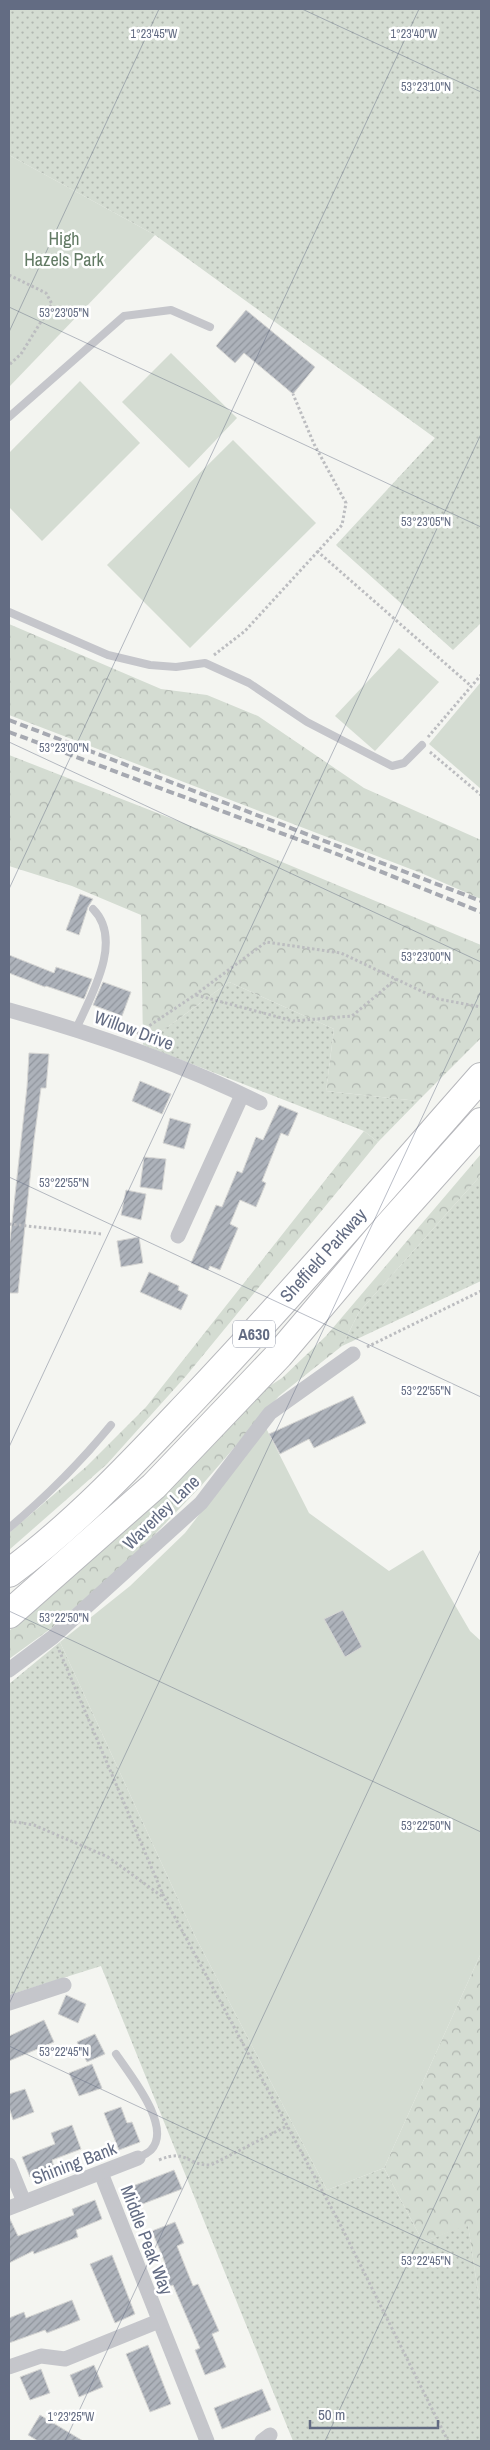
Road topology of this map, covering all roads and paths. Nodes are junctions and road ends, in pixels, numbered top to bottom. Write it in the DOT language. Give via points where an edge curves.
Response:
graph roads {
  1 [pos="9,275"];
  2 [pos="210,327"];
  3 [pos="9,366"];
  4 [pos="293,394"];
  5 [pos="9,417"];
  6 [pos="317,551"];
  7 [pos="9,612"];
  8 [pos="205,663"];
  9 [pos="481,674"];
  10 [pos="471,686"];
  11 [pos="422,745"];
  12 [pos="481,795"];
  13 [pos="93,909"];
  14 [pos="396,979"];
  15 [pos="195,995"];
  16 [pos="481,1007"];
  17 [pos="9,1010"];
  18 [pos="76,1029"];
  19 [pos="137,1034"];
  20 [pos="481,1077"];
  21 [pos="242,1095"];
  22 [pos="260,1104"];
  23 [pos="481,1122"];
  24 [pos="9,1224"];
  25 [pos="102,1234"];
  26 [pos="178,1236"];
  27 [pos="481,1291"];
  28 [pos="353,1354"];
  29 [pos="111,1425"];
  30 [pos="9,1528"];
  31 [pos="9,1573"];
  32 [pos="9,1614"];
  33 [pos="53,1637"];
  34 [pos="9,1670"];
  35 [pos="9,1821"];
  36 [pos="164,1897"];
  37 [pos="64,1985"];
  38 [pos="9,2003"];
  39 [pos="116,2054"];
  40 [pos="287,2126"];
  41 [pos="144,2161"];
  42 [pos="9,2165"];
  43 [pos="101,2173"];
  44 [pos="24,2202"];
  45 [pos="9,2208"];
  46 [pos="159,2321"];
  47 [pos="9,2367"];
  48 [pos="207,2441"];
  49 [pos="448,2441"];
  1 -- 3 [label="path" via="46,293 52,304 21,354"];
  2 -- 5 [label="lane" via="171,310 124,316"];
  4 -- 6 [label="path" via="314,444 346,503 342,525"];
  6 -- 8 [label="path" via="244,631"];
  6 -- 10 [label="path"];
  7 -- 8 [label="lane" via="108,656 176,667"];
  8 -- 11 [label="lane" via="249,683 307,722 392,766 404,763"];
  9 -- 10 [label="path"];
  10 -- 11 [label="path"];
  11 -- 12 [label="path"];
  13 -- 18 [label="lane" via="102,918 106,946 90,1001"];
  14 -- 15 [label="path" via="352,1016 294,1021"];
  14 -- 15 [label="path" via="341,953 266,942"];
  14 -- 16 [label="path" via="438,999"];
  15 -- 19 [label="path"];
  17 -- 18 [label="street, Willow Drive"];
  18 -- 21 [label="street, Willow Drive"];
  20 -- 31 [label="highway, Sheffield Parkway / A630" via="236,1353 127,1468 90,1505"];
  21 -- 22 [label="street, Willow Drive"];
  21 -- 26 [label="street"];
  23 -- 32 [label="highway, Sheffield Parkway / A630" via="279,1355 154,1486"];
  24 -- 25 [label="path"];
  27 -- 28 [label="path"];
  28 -- 33 [label="street, Waverley Lane" via="270,1413 201,1503"];
  29 -- 30 [label="lane" via="50,1494"];
  33 -- 34 [label="street, Waverley Lane"];
  33 -- 36 [label="path"];
  35 -- 36 [label="path" via="34,1825 108,1857"];
  36 -- 40 [label="path"];
  37 -- 38 [label="street"];
  39 -- 41 [label="lane" via="153,2112 158,2127 157,2140"];
  40 -- 41 [label="path" via="211,2165 202,2166 184,2156 172,2154"];
  40 -- 49 [label="path" via="344,2231"];
  41 -- 43 [label="street, Shining Bank"];
  42 -- 44 [label="street, Shining Bank"];
  43 -- 44 [label="street, Shining Bank"];
  43 -- 46 [label="street, Middle Peak Way"];
  44 -- 45 [label="street, Shining Bank"];
  46 -- 47 [label="street, Middle Peak Way" via="65,2359 40,2356"];
  46 -- 48 [label="street, Middle Peak Way"];
}
